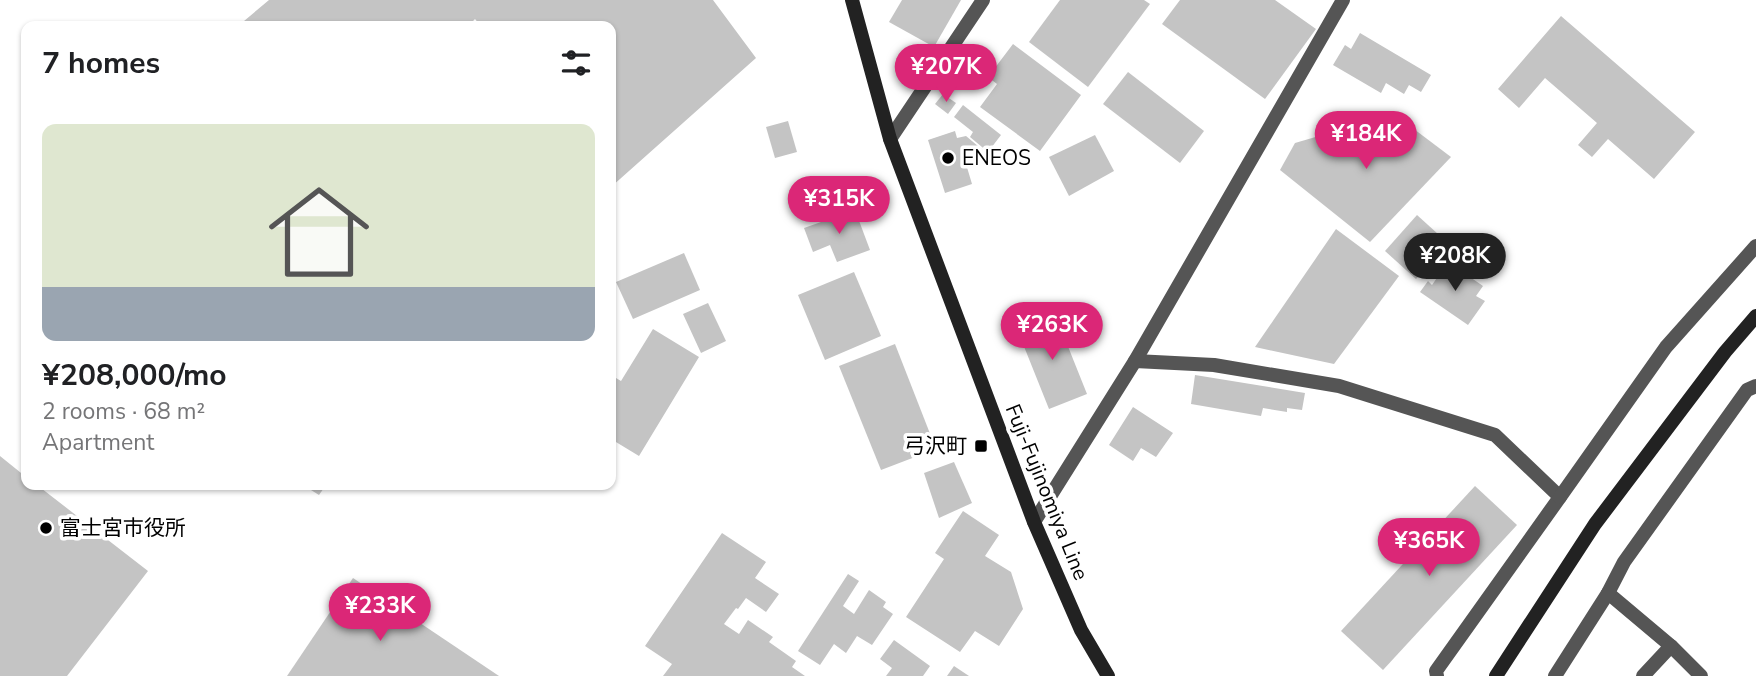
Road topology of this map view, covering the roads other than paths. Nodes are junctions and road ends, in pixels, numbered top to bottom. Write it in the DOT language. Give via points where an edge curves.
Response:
graph roads {
  1 [pos="852,0"];
  2 [pos="983,0"];
  3 [pos="1343,0"];
  4 [pos="890,139"];
  5 [pos="1756,246"];
  6 [pos="1756,316"];
  7 [pos="1135,361"];
  8 [pos="1756,386"];
  9 [pos="1560,497"];
  10 [pos="1034,522"];
  11 [pos="1608,593"];
  12 [pos="1671,646"];
  13 [pos="1108,676"];
  14 [pos="1437,676"];
  15 [pos="1496,676"];
  16 [pos="1555,676"];
  17 [pos="1643,676"];
  18 [pos="1701,676"];
  1 -- 4 [label="main road, Fuji-Fujinomiya Line"];
  2 -- 4 [label="street"];
  3 -- 7 [label="street"];
  4 -- 10 [label="main road, Fuji-Fujinomiya Line"];
  5 -- 9 [label="street" via="1665,347"];
  6 -- 15 [label="main road" via="1595,524"];
  7 -- 9 [label="street" via="1214,365 1339,386 1495,435"];
  7 -- 10 [label="street"];
  8 -- 11 [label="street" via="1748,390 1624,562"];
  9 -- 14 [label="street" via="1436,671"];
  10 -- 13 [label="main road, Fuji-Fujinomiya Line" via="1081,630"];
  11 -- 12 [label="street"];
  11 -- 16 [label="street"];
  12 -- 17 [label="street"];
  12 -- 18 [label="street"];
}
